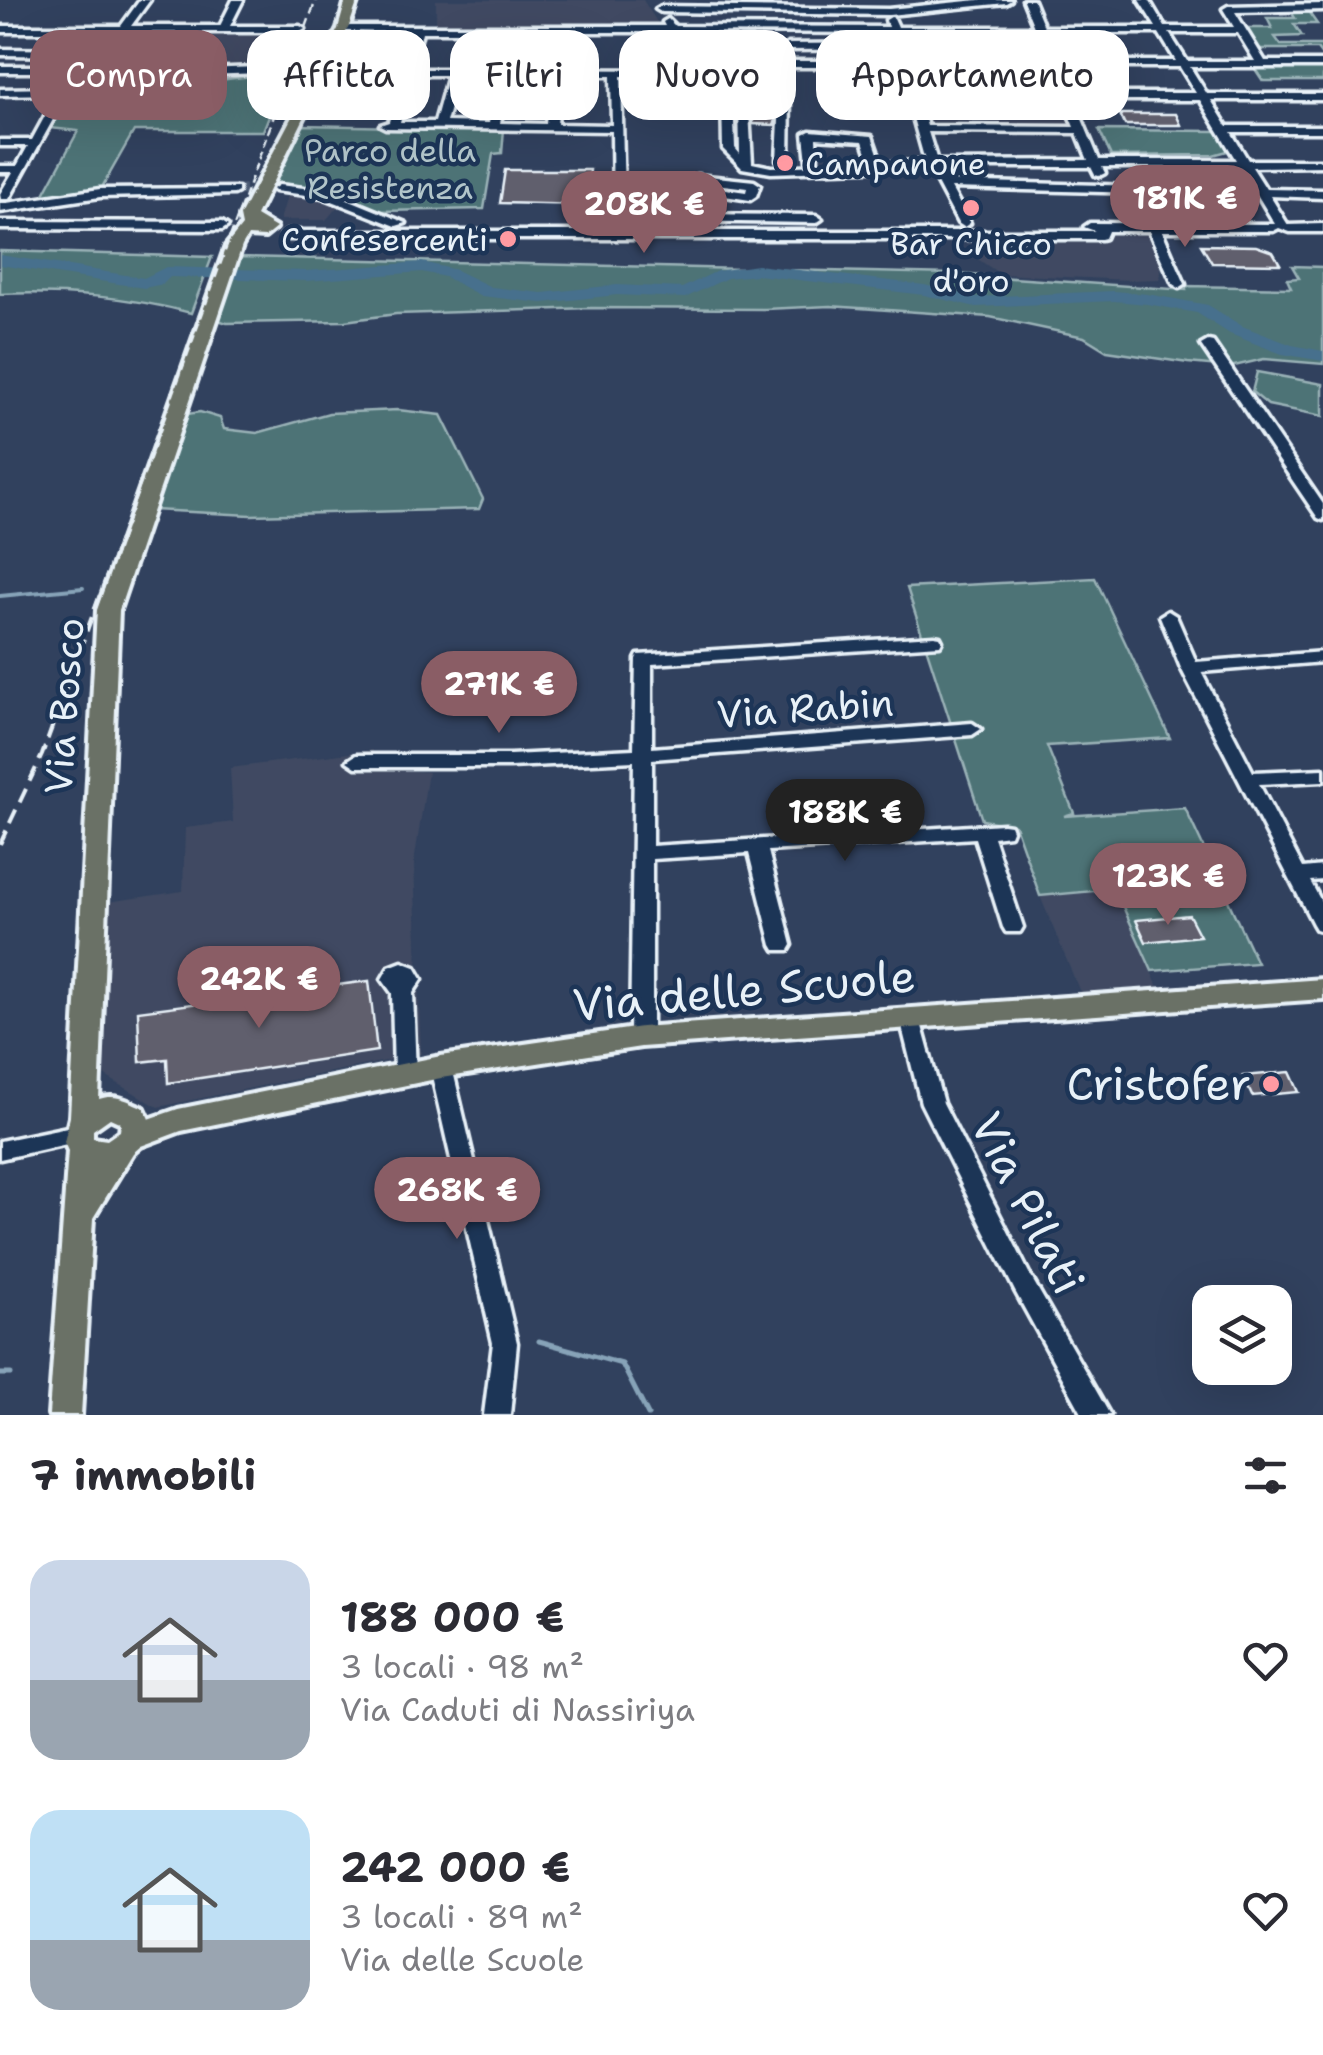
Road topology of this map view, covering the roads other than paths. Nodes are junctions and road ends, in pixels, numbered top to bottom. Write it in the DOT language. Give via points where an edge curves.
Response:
graph roads {
  1 [pos="145,0"];
  2 [pos="238,0"];
  3 [pos="352,0"];
  4 [pos="1006,0"];
  5 [pos="1028,0"];
  6 [pos="1144,0"];
  7 [pos="991,2"];
  8 [pos="951,3"];
  9 [pos="658,5"];
  10 [pos="722,5"];
  11 [pos="781,5"];
  12 [pos="832,6"];
  13 [pos="887,6"];
  14 [pos="1323,8"];
  15 [pos="0,29"];
  16 [pos="38,29"];
  17 [pos="111,29"];
  18 [pos="124,29"];
  19 [pos="224,29"];
  20 [pos="276,29"];
  21 [pos="300,29"];
  22 [pos="344,29"];
  23 [pos="418,29"];
  24 [pos="744,29"];
  25 [pos="784,29"];
  26 [pos="466,30"];
  27 [pos="673,30"];
  28 [pos="839,30"];
  29 [pos="1005,30"];
  30 [pos="1040,30"];
  31 [pos="1129,30"];
  32 [pos="1162,30"];
  33 [pos="1240,30"];
  34 [pos="0,52"];
  35 [pos="21,52"];
  36 [pos="30,52"];
  37 [pos="14,64"];
  38 [pos="1129,64"];
  39 [pos="1183,64"];
  40 [pos="1262,64"];
  41 [pos="1323,64"];
  42 [pos="0,69"];
  43 [pos="30,69"];
  44 [pos="599,74"];
  45 [pos="616,74"];
  46 [pos="619,74"];
  47 [pos="450,85"];
  48 [pos="0,92"];
  49 [pos="30,92"];
  50 [pos="1129,97"];
  51 [pos="1202,97"];
  52 [pos="1323,97"];
  53 [pos="48,120"];
  54 [pos="298,120"];
  55 [pos="392,120"];
  56 [pos="495,120"];
  57 [pos="551,120"];
  58 [pos="783,120"];
  59 [pos="917,120"];
  60 [pos="1078,120"];
  61 [pos="440,126"];
  62 [pos="494,127"];
  63 [pos="550,128"];
  64 [pos="617,128"];
  65 [pos="1221,129"];
  66 [pos="1323,129"];
  67 [pos="728,130"];
  68 [pos="920,130"];
  69 [pos="1082,130"];
  70 [pos="746,131"];
  71 [pos="782,131"];
  72 [pos="810,134"];
  73 [pos="36,142"];
  74 [pos="0,143"];
  75 [pos="875,163"];
  76 [pos="783,164"];
  77 [pos="812,164"];
  78 [pos="933,164"];
  79 [pos="1096,164"];
  80 [pos="1246,164"];
  81 [pos="1323,164"];
  82 [pos="746,166"];
  83 [pos="20,169"];
  84 [pos="0,170"];
  85 [pos="694,183"];
  86 [pos="944,184"];
  87 [pos="1106,187"];
  88 [pos="279,189"];
  89 [pos="234,190"];
  90 [pos="1263,192"];
  91 [pos="1323,194"];
  92 [pos="2,202"];
  93 [pos="618,203"];
  94 [pos="676,204"];
  95 [pos="816,219"];
  96 [pos="661,222"];
  97 [pos="395,224"];
  98 [pos="0,225"];
  99 [pos="619,225"];
  100 [pos="222,226"];
  101 [pos="966,226"];
  102 [pos="1102,227"];
  103 [pos="1282,227"];
  104 [pos="258,228"];
  105 [pos="1154,228"];
  106 [pos="1323,228"];
  107 [pos="290,231"];
  108 [pos="1179,284"];
  109 [pos="1208,345"];
  110 [pos="1323,515"];
  111 [pos="1168,616"];
  112 [pos="934,641"];
  113 [pos="1323,657"];
  114 [pos="1190,668"];
  115 [pos="972,729"];
  116 [pos="643,754"];
  117 [pos="356,761"];
  118 [pos="1323,775"];
  119 [pos="1250,778"];
  120 [pos="757,846"];
  121 [pos="642,853"];
  122 [pos="1323,874"];
  123 [pos="1298,875"];
  124 [pos="1323,924"];
  125 [pos="1013,927"];
  126 [pos="782,945"];
  127 [pos="402,987"];
  128 [pos="1323,989"];
  129 [pos="910,1020"];
  130 [pos="642,1037"];
  131 [pos="85,1064"];
  132 [pos="442,1067"];
  133 [pos="405,1075"];
  134 [pos="126,1125"];
  135 [pos="81,1133"];
  136 [pos="0,1150"];
  137 [pos="81,1221"];
  138 [pos="65,1415"];
  139 [pos="497,1415"];
  140 [pos="1097,1415"];
  1 -- 18 [label="street"];
  2 -- 19 [label="street"];
  3 -- 22 [label="main road"];
  4 -- 7 [label="street"];
  5 -- 30 [label="street"];
  6 -- 32 [label="street"];
  7 -- 8 [label="street"];
  7 -- 29 [label="street"];
  8 -- 13 [label="street"];
  9 -- 10 [label="street"];
  9 -- 27 [label="street"];
  10 -- 11 [label="street"];
  11 -- 12 [label="street"];
  11 -- 25 [label="street"];
  12 -- 13 [label="street"];
  14 -- 33 [label="street" via="1227,10"];
  15 -- 16 [label="street"];
  16 -- 17 [label="street"];
  16 -- 35 [label="street"];
  17 -- 18 [label="street"];
  17 -- 20 [label="street" via="86,76 262,70"];
  18 -- 19 [label="street"];
  19 -- 20 [label="street"];
  20 -- 21 [label="street"];
  22 -- 23 [label="street"];
  23 -- 26 [label="street"];
  24 -- 25 [label="street"];
  24 -- 27 [label="street"];
  25 -- 28 [label="street"];
  31 -- 32 [label="street"];
  32 -- 33 [label="street"];
  32 -- 39 [label="street"];
  33 -- 40 [label="street"];
  34 -- 35 [label="street"];
  35 -- 36 [label="street"];
  35 -- 37 [label="street"];
  38 -- 39 [label="street"];
  39 -- 40 [label="street"];
  39 -- 51 [label="street"];
  40 -- 41 [label="street"];
  42 -- 43 [label="street"];
  44 -- 45 [label="street"];
  45 -- 46 [label="street"];
  45 -- 64 [label="street"];
  47 -- 61 [label="street"];
  48 -- 49 [label="street"];
  50 -- 51 [label="street"];
  51 -- 52 [label="street"];
  51 -- 65 [label="street"];
  53 -- 73 [label="street"];
  54 -- 104 [label="main road" via="253,206"];
  55 -- 61 [label="street" via="390,125"];
  56 -- 62 [label="street"];
  57 -- 63 [label="street"];
  58 -- 71 [label="street"];
  59 -- 68 [label="street"];
  60 -- 69 [label="street"];
  61 -- 62 [label="street"];
  62 -- 63 [label="street"];
  63 -- 64 [label="street"];
  64 -- 93 [label="street"];
  65 -- 66 [label="street"];
  65 -- 80 [label="street"];
  67 -- 70 [label="street"];
  67 -- 70 [label="street" via="727,94 744,97"];
  67 -- 82 [label="street" via="730,151"];
  68 -- 69 [label="street"];
  68 -- 78 [label="street"];
  69 -- 79 [label="street"];
  70 -- 82 [label="street"];
  71 -- 72 [label="street"];
  71 -- 76 [label="street"];
  72 -- 75 [label="street" via="868,138"];
  72 -- 77 [label="street"];
  73 -- 74 [label="street"];
  73 -- 83 [label="street"];
  75 -- 77 [label="street"];
  75 -- 78 [label="street"];
  76 -- 77 [label="street"];
  76 -- 82 [label="street"];
  78 -- 79 [label="street"];
  78 -- 86 [label="street"];
  79 -- 80 [label="street"];
  79 -- 87 [label="street"];
  80 -- 81 [label="street"];
  80 -- 90 [label="street"];
  83 -- 84 [label="street"];
  83 -- 92 [label="street"];
  85 -- 94 [label="street"];
  86 -- 87 [label="street"];
  86 -- 101 [label="street"];
  87 -- 90 [label="street"];
  88 -- 97 [label="street" via="324,194"];
  89 -- 92 [label="street"];
  90 -- 91 [label="street"];
  90 -- 103 [label="street"];
  93 -- 94 [label="street"];
  93 -- 99 [label="street"];
  94 -- 96 [label="street"];
  95 -- 96 [label="street"];
  96 -- 99 [label="street"];
  96 -- 101 [label="street"];
  97 -- 99 [label="street"];
  97 -- 107 [label="street"];
  98 -- 100 [label="street"];
  101 -- 102 [label="street"];
  102 -- 105 [label="street"];
  102 -- 107 [label="street" via="1101,235"];
  103 -- 105 [label="street"];
  103 -- 106 [label="street"];
  104 -- 107 [label="street"];
  104 -- 131 [label="main road, Via Bosco" via="233,251 108,610"];
  105 -- 108 [label="street"];
  109 -- 110 [label="street"];
  111 -- 114 [label="street"];
  112 -- 116 [label="street" via="644,659"];
  113 -- 114 [label="street"];
  114 -- 119 [label="street"];
  115 -- 116 [label="street, Via Rabin"];
  116 -- 117 [label="street, Via Rabin"];
  116 -- 121 [label="street"];
  118 -- 119 [label="street"];
  119 -- 123 [label="street"];
  120 -- 121 [label="street"];
  120 -- 125 [label="street" via="992,830"];
  120 -- 126 [label="street"];
  121 -- 130 [label="street"];
  122 -- 123 [label="street"];
  123 -- 124 [label="street"];
  127 -- 133 [label="street"];
  128 -- 129 [label="main road, Via delle Scuole"];
  129 -- 130 [label="main road, Via delle Scuole"];
  129 -- 140 [label="street, Via Pilati" via="932,1103"];
  130 -- 132 [label="main road, Via delle Scuole"];
  131 -- 134 [label="main road"];
  131 -- 135 [label="main road, Via Bosco"];
  132 -- 133 [label="main road, Via delle Scuole"];
  132 -- 139 [label="street" via="504,1343"];
  133 -- 134 [label="main road, Via delle Scuole"];
  134 -- 135 [label="main road" via="101,1108"];
  134 -- 135 [label="main road" via="100,1153"];
  134 -- 137 [label="main road, Via Bosco"];
  135 -- 136 [label="street"];
  135 -- 137 [label="main road, Via Bosco"];
  137 -- 138 [label="main road, Via Bosco"];
}
